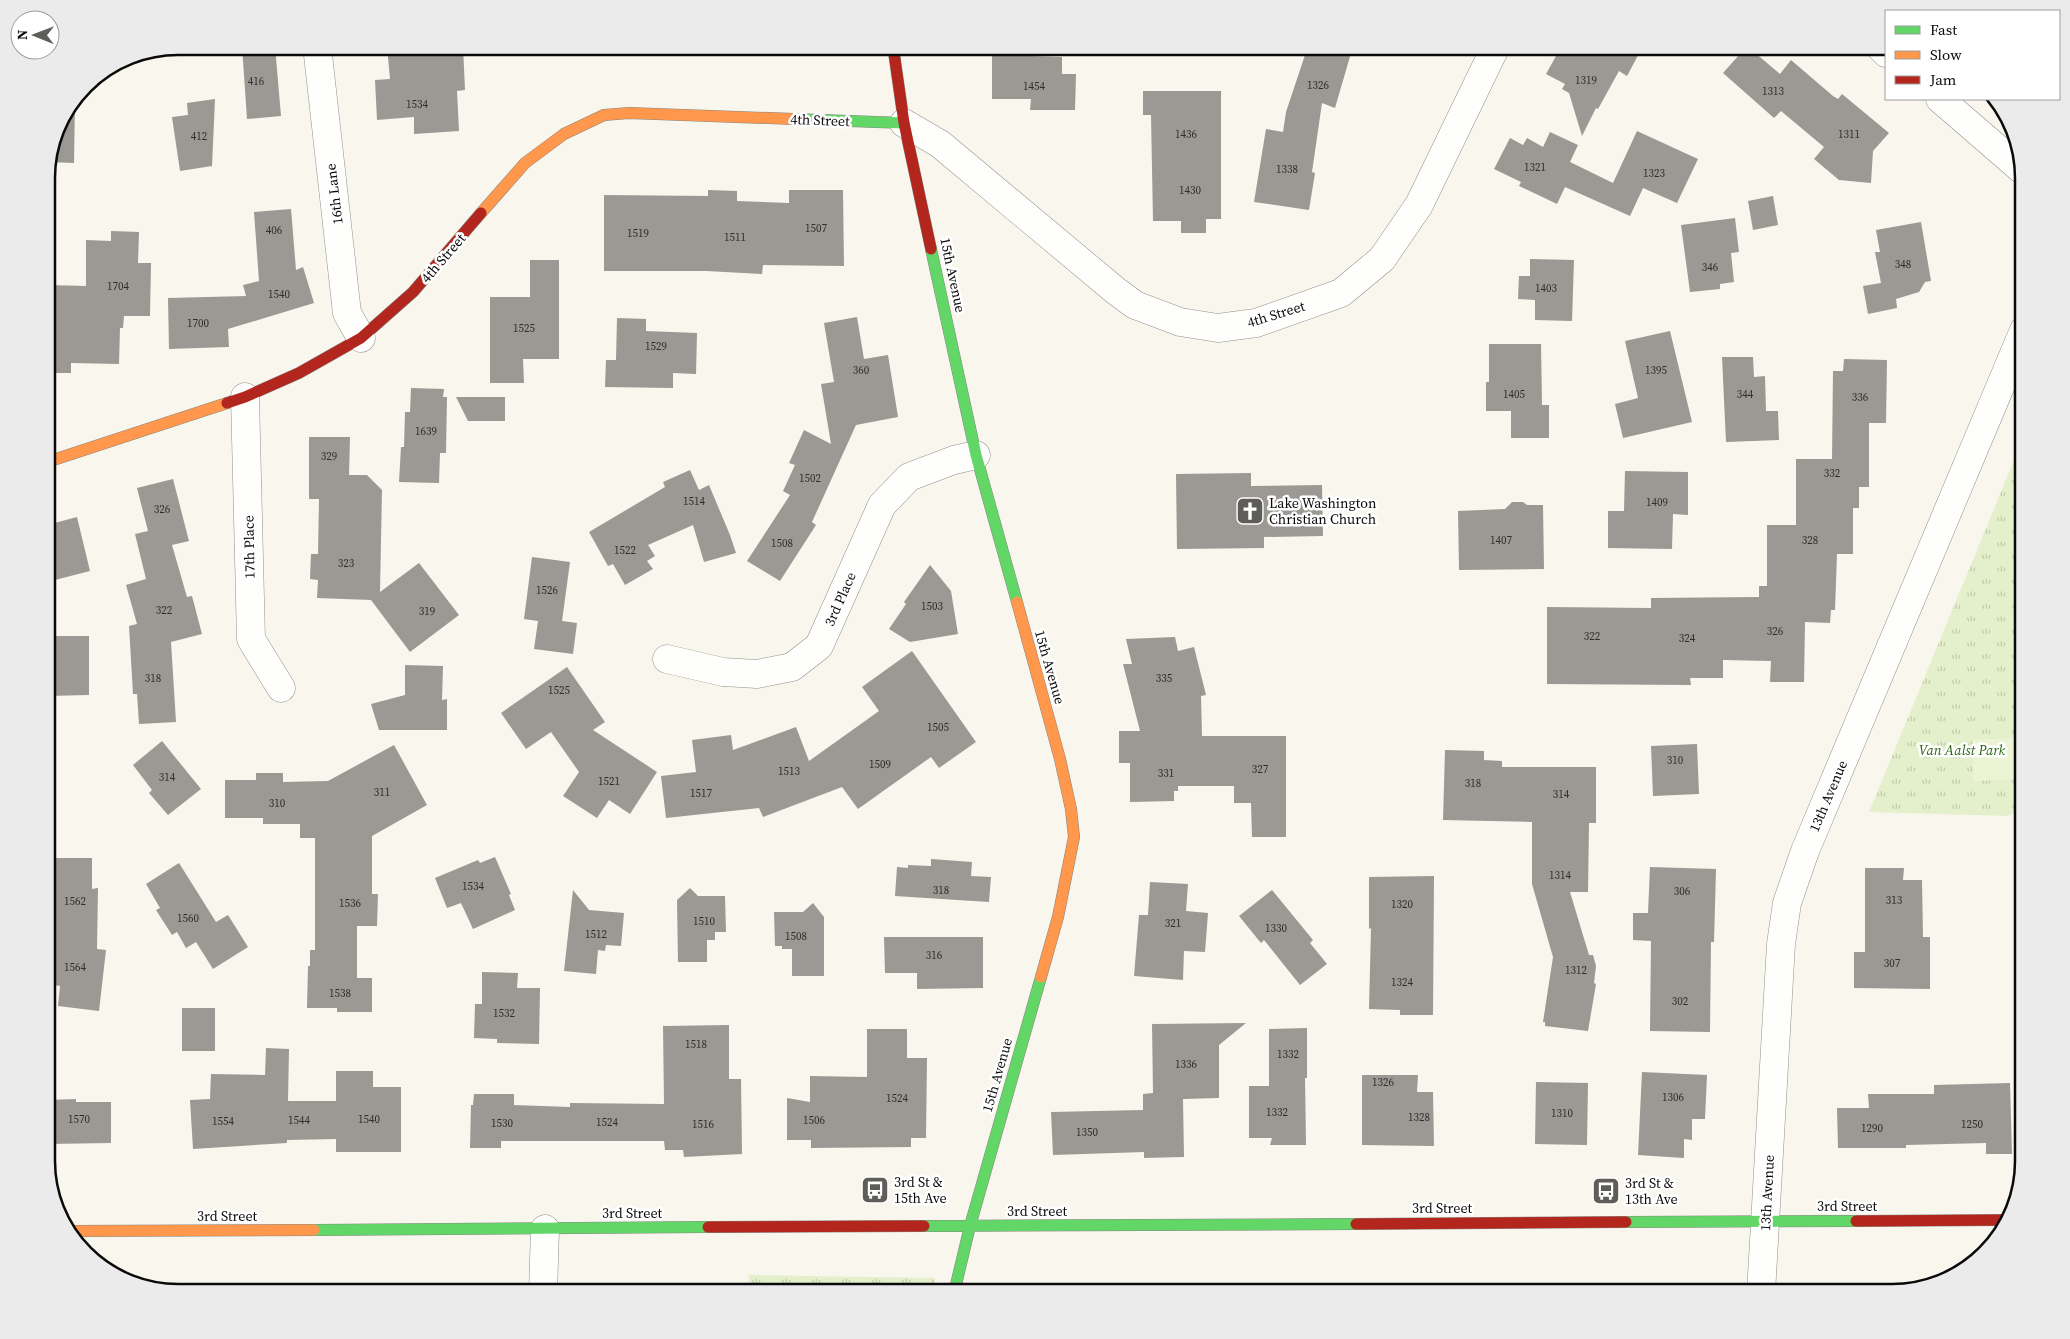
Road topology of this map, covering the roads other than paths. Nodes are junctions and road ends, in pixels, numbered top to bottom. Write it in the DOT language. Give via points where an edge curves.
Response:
graph roads {
  1 [pos="318,55"];
  2 [pos="894,55"];
  3 [pos="1492,55"];
  4 [pos="1941,100"];
  5 [pos="904,123"];
  6 [pos="2014,163"];
  7 [pos="360,338"];
  8 [pos="2015,351"];
  9 [pos="245,397"];
  10 [pos="976,455"];
  11 [pos="55,459"];
  12 [pos="667,659"];
  13 [pos="281,688"];
  14 [pos="1999,1220"];
  15 [pos="1765,1221"];
  16 [pos="970,1226"];
  17 [pos="545,1229"];
  18 [pos="77,1231"];
  19 [pos="543,1284"];
  20 [pos="956,1284"];
  21 [pos="1762,1284"];
  1 -- 7 [label="street, 16th Lane" via="348,313"];
  2 -- 5 [label="street, 15th Avenue"];
  3 -- 5 [label="street, 4th Street" via="1418,205 1382,259 1341,293 1256,323 1218,328 1180,322 1135,305 940,144"];
  4 -- 6 [label="street"];
  5 -- 7 [label="street, 4th Street" via="629,113 604,115 564,134 525,164 413,292"];
  5 -- 10 [label="street, 15th Avenue"];
  7 -- 9 [label="street, 4th Street" via="299,373"];
  8 -- 15 [label="street, 13th Avenue" via="1805,851 1787,903 1781,944"];
  9 -- 11 [label="street, 4th Street"];
  9 -- 13 [label="street, 17th Place" via="251,639"];
  10 -- 12 [label="street, 3rd Place" via="909,477 882,505 819,646 792,667 757,674 723,672"];
  10 -- 16 [label="street, 15th Avenue" via="1060,759 1074,837 1058,916"];
  14 -- 15 [label="street, 3rd Street"];
  15 -- 16 [label="street, 3rd Street"];
  15 -- 21 [label="street, 13th Avenue"];
  16 -- 17 [label="street, 3rd Street"];
  16 -- 20 [label="street, 15th Avenue"];
  17 -- 18 [label="street, 3rd Street"];
  17 -- 19 [label="street"];
}
